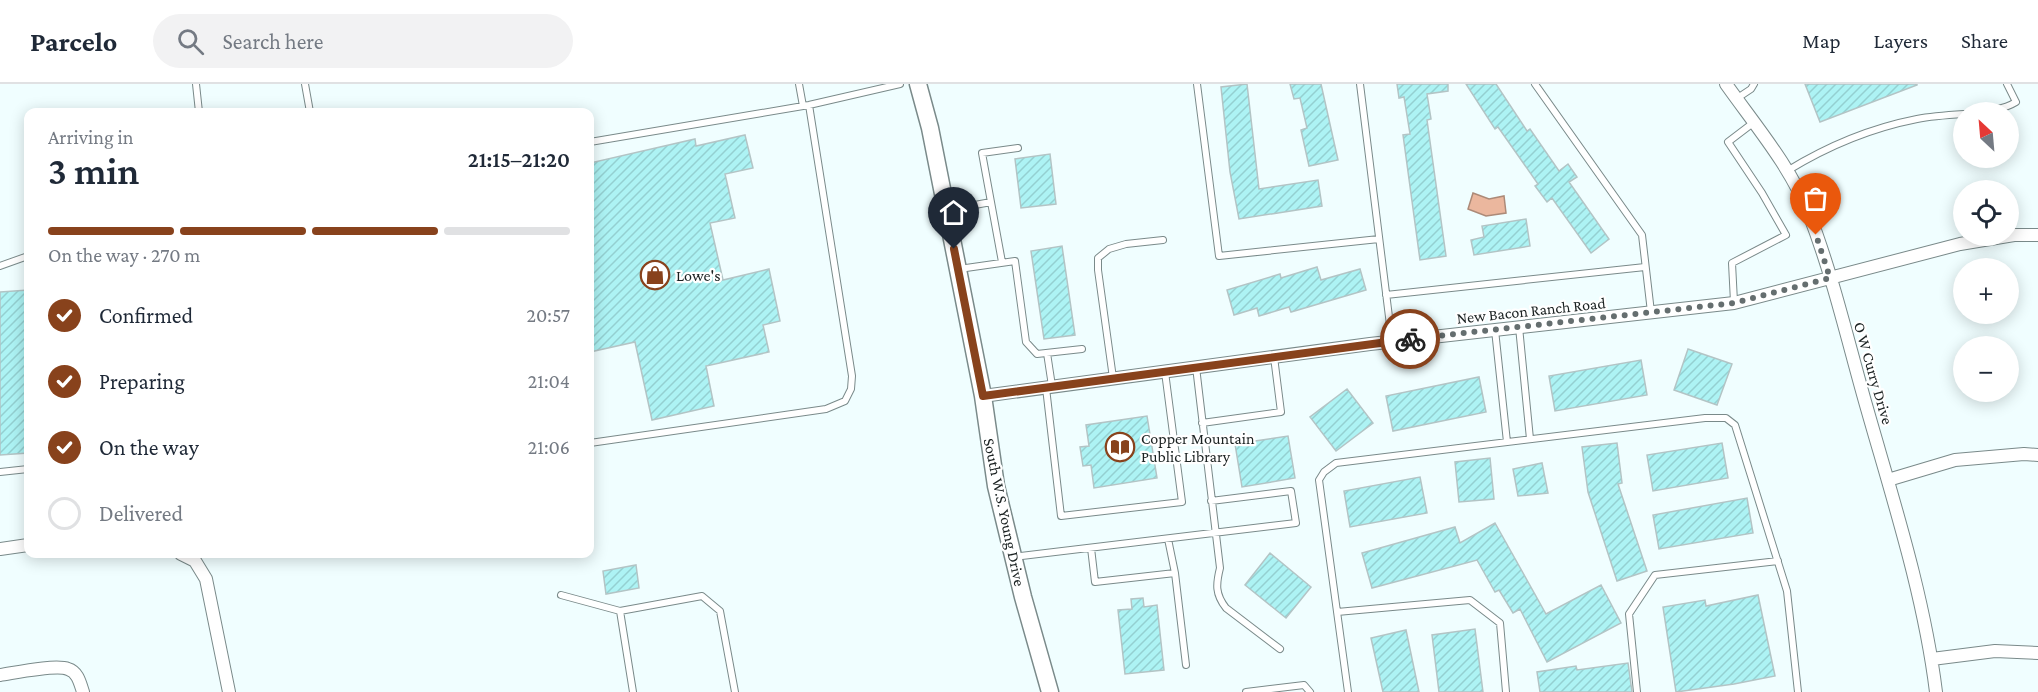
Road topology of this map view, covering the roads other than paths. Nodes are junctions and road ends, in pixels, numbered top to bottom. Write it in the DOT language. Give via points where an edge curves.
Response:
graph roads {
  1 [pos="196,84"];
  2 [pos="305,84"];
  3 [pos="799,84"];
  4 [pos="900,84"];
  5 [pos="918,84"];
  6 [pos="1197,84"];
  7 [pos="1360,84"];
  8 [pos="1535,84"];
  9 [pos="1726,84"];
  10 [pos="1754,84"];
  11 [pos="2007,84"];
  12 [pos="1736,99"];
  13 [pos="2016,102"];
  14 [pos="806,105"];
  15 [pos="199,108"];
  16 [pos="309,108"];
  17 [pos="1953,115"];
  18 [pos="1753,123"];
  19 [pos="594,141"];
  20 [pos="1018,147"];
  21 [pos="1787,171"];
  22 [pos="991,202"];
  23 [pos="946,210"];
  24 [pos="2038,235"];
  25 [pos="1379,239"];
  26 [pos="1163,240"];
  27 [pos="24,257"];
  28 [pos="1002,262"];
  29 [pos="0,266"];
  30 [pos="1645,267"];
  31 [pos="958,269"];
  32 [pos="1830,278"];
  33 [pos="1386,295"];
  34 [pos="1734,303"];
  35 [pos="1651,313"];
  36 [pos="1519,327"];
  37 [pos="1495,330"];
  38 [pos="1392,341"];
  39 [pos="1082,349"];
  40 [pos="1047,353"];
  41 [pos="1274,357"];
  42 [pos="1196,368"];
  43 [pos="1165,372"];
  44 [pos="1113,379"];
  45 [pos="1049,387"];
  46 [pos="983,396"];
  47 [pos="1202,423"];
  48 [pos="1530,439"];
  49 [pos="594,442"];
  50 [pos="1507,442"];
  51 [pos="2038,455"];
  52 [pos="24,469"];
  53 [pos="0,472"];
  54 [pos="1888,480"];
  55 [pos="1211,501"];
  56 [pos="1215,533"];
  57 [pos="1168,539"];
  58 [pos="24,546"];
  59 [pos="1091,548"];
  60 [pos="0,549"];
  61 [pos="1013,557"];
  62 [pos="189,558"];
  63 [pos="1778,561"];
  64 [pos="1175,573"];
  65 [pos="561,595"];
  66 [pos="620,611"];
  67 [pos="1337,612"];
  68 [pos="1280,649"];
  69 [pos="2038,653"];
  70 [pos="1932,659"];
  71 [pos="1186,665"];
  72 [pos="0,675"];
  73 [pos="82,692"];
  74 [pos="229,692"];
  75 [pos="633,692"];
  76 [pos="735,692"];
  77 [pos="1050,692"];
  78 [pos="1246,692"];
  79 [pos="1310,692"];
  80 [pos="1348,692"];
  81 [pos="1506,692"];
  82 [pos="1637,692"];
  83 [pos="1798,692"];
  84 [pos="1936,692"];
  1 -- 15 [label="lane"];
  2 -- 16 [label="lane"];
  3 -- 14 [label="lane"];
  4 -- 14 [label="lane"];
  5 -- 23 [label="main road, South W.S. Young Drive"];
  6 -- 25 [label="lane" via="1219,256"];
  7 -- 25 [label="lane"];
  8 -- 30 [label="lane" via="1642,235"];
  9 -- 12 [label="street, O W Curry Drive"];
  10 -- 12 [label="lane"];
  11 -- 13 [label="lane"];
  12 -- 18 [label="street, O W Curry Drive"];
  14 -- 19 [label="lane"];
  14 -- 49 [label="lane" via="852,376 845,401 826,409"];
  17 -- 21 [label="lane" via="1917,119 1864,135 1811,156"];
  18 -- 21 [label="street, O W Curry Drive"];
  18 -- 34 [label="lane" via="1728,142 1786,235 1732,263"];
  20 -- 22 [label="lane" via="982,153"];
  21 -- 32 [label="street, O W Curry Drive" via="1809,213"];
  22 -- 23 [label="lane"];
  22 -- 28 [label="lane"];
  23 -- 31 [label="main road, South W.S. Young Drive"];
  24 -- 32 [label="street, New Bacon Ranch Road" via="1960,244"];
  25 -- 33 [label="lane"];
  26 -- 44 [label="lane" via="1109,249 1098,258"];
  27 -- 29 [label="lane"];
  28 -- 31 [label="lane"];
  28 -- 40 [label="lane" via="1015,261 1026,342 1038,354"];
  30 -- 33 [label="lane"];
  30 -- 35 [label="lane"];
  31 -- 46 [label="main road, South W.S. Young Drive"];
  32 -- 34 [label="street, New Bacon Ranch Road"];
  32 -- 54 [label="street, O W Curry Drive"];
  33 -- 38 [label="lane"];
  34 -- 35 [label="street, New Bacon Ranch Road"];
  35 -- 36 [label="street, New Bacon Ranch Road"];
  36 -- 37 [label="street, New Bacon Ranch Road"];
  36 -- 48 [label="lane"];
  37 -- 38 [label="street, New Bacon Ranch Road"];
  37 -- 50 [label="lane"];
  38 -- 41 [label="street, New Bacon Ranch Road"];
  39 -- 40 [label="lane"];
  40 -- 45 [label="lane"];
  41 -- 42 [label="street, New Bacon Ranch Road"];
  41 -- 47 [label="lane" via="1281,412"];
  42 -- 43 [label="street, New Bacon Ranch Road"];
  42 -- 47 [label="lane"];
  43 -- 44 [label="street, New Bacon Ranch Road"];
  43 -- 45 [label="lane" via="1182,502 1061,516"];
  44 -- 45 [label="street, New Bacon Ranch Road"];
  45 -- 46 [label="street, New Bacon Ranch Road"];
  46 -- 61 [label="main road, South W.S. Young Drive" via="996,486"];
  47 -- 55 [label="lane"];
  48 -- 50 [label="lane"];
  48 -- 63 [label="lane" via="1726,418 1735,425"];
  50 -- 67 [label="lane" via="1336,463 1324,471 1319,480"];
  51 -- 54 [label="street" via="1955,460"];
  52 -- 53 [label="lane"];
  54 -- 70 [label="street, O W Curry Drive"];
  55 -- 56 [label="lane"];
  55 -- 56 [label="lane" via="1291,491 1296,523"];
  56 -- 57 [label="lane"];
  56 -- 68 [label="lane" via="1219,599"];
  57 -- 59 [label="lane"];
  57 -- 64 [label="lane"];
  58 -- 60 [label="street"];
  59 -- 61 [label="lane"];
  59 -- 64 [label="lane" via="1095,582"];
  61 -- 77 [label="main road, South W.S. Young Drive"];
  62 -- 74 [label="street" via="206,579"];
  63 -- 82 [label="lane" via="1656,575 1629,614"];
  63 -- 83 [label="lane" via="1787,591"];
  64 -- 71 [label="lane"];
  65 -- 66 [label="lane"];
  66 -- 75 [label="lane"];
  66 -- 76 [label="lane" via="702,596 720,611"];
  67 -- 80 [label="lane"];
  67 -- 81 [label="lane" via="1470,600 1500,623"];
  69 -- 70 [label="street" via="1995,651"];
  70 -- 84 [label="street, O W Curry Drive"];
  72 -- 73 [label="street" via="68,669 79,678"];
  78 -- 79 [label="lane" via="1304,685"];
}
